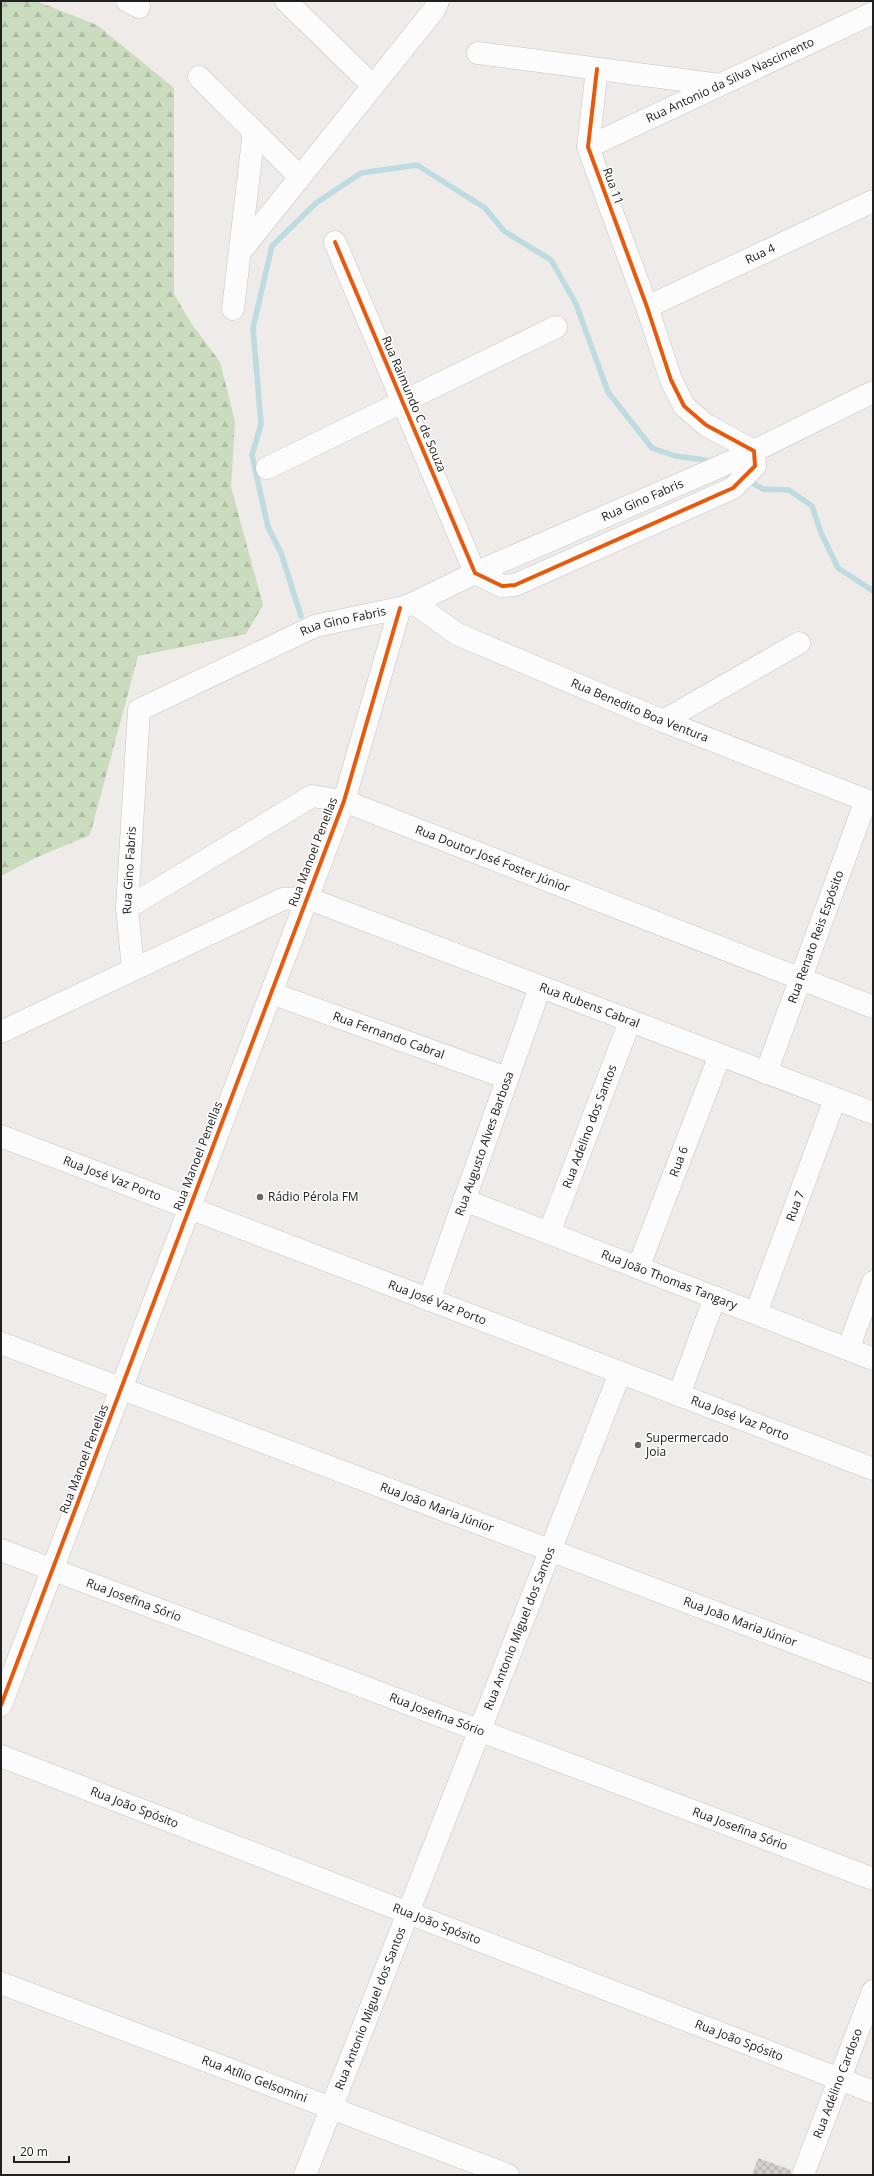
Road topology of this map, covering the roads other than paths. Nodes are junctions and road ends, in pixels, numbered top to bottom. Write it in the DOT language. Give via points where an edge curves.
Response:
graph roads {
  1 [pos="286,1"];
  2 [pos="438,1"];
  3 [pos="873,13"];
  4 [pos="478,52"];
  5 [pos="598,69"];
  6 [pos="199,77"];
  7 [pos="720,84"];
  8 [pos="372,86"];
  9 [pos="254,131"];
  10 [pos="588,147"];
  11 [pos="300,176"];
  12 [pos="873,201"];
  13 [pos="335,242"];
  14 [pos="240,252"];
  15 [pos="647,307"];
  16 [pos="233,309"];
  17 [pos="556,327"];
  18 [pos="873,392"];
  19 [pos="403,402"];
  20 [pos="751,458"];
  21 [pos="267,468"];
  22 [pos="475,573"];
  23 [pos="407,605"];
  24 [pos="799,643"];
  25 [pos="663,721"];
  26 [pos="344,801"];
  27 [pos="870,801"];
  28 [pos="306,898"];
  29 [pos="127,908"];
  30 [pos="133,969"];
  31 [pos="800,980"];
  32 [pos="540,986"];
  33 [pos="271,993"];
  34 [pos="873,1007"];
  35 [pos="630,1021"];
  36 [pos="1,1032"];
  37 [pos="720,1055"];
  38 [pos="766,1073"];
  39 [pos="507,1078"];
  40 [pos="835,1099"];
  41 [pos="873,1113"];
  42 [pos="1,1136"];
  43 [pos="464,1200"];
  44 [pos="189,1208"];
  45 [pos="549,1233"];
  46 [pos="638,1268"];
  47 [pos="873,1282"];
  48 [pos="715,1298"];
  49 [pos="429,1300"];
  50 [pos="756,1313"];
  51 [pos="1,1343"];
  52 [pos="848,1349"];
  53 [pos="873,1359"];
  54 [pos="620,1373"];
  55 [pos="121,1388"];
  56 [pos="679,1395"];
  57 [pos="873,1469"];
  58 [pos="1,1550"];
  59 [pos="550,1550"];
  60 [pos="52,1569"];
  61 [pos="873,1672"];
  62 [pos="1,1705"];
  63 [pos="480,1730"];
  64 [pos="1,1756"];
  65 [pos="873,1878"];
  66 [pos="408,1913"];
  67 [pos="1,1983"];
  68 [pos="873,1991"];
  69 [pos="840,2079"];
  70 [pos="873,2092"];
  71 [pos="332,2108"];
  72 [pos="305,2175"];
  73 [pos="508,2175"];
  74 [pos="803,2175"];
  1 -- 8 [label="street"];
  2 -- 8 [label="street" via="434,10"];
  3 -- 7 [label="street, Rua Antonio da Silva Nascimento"];
  4 -- 5 [label="street"];
  5 -- 7 [label="street"];
  5 -- 10 [label="street, Rua 11"];
  6 -- 9 [label="street"];
  7 -- 10 [label="street, Rua Antonio da Silva Nascimento"];
  8 -- 11 [label="street"];
  9 -- 11 [label="street"];
  9 -- 14 [label="street"];
  10 -- 15 [label="street, Rua 11"];
  11 -- 14 [label="street"];
  12 -- 15 [label="street, Rua 4"];
  13 -- 19 [label="street, Rua Raimundo C de Souza"];
  14 -- 16 [label="street"];
  15 -- 20 [label="street, Rua 11" via="671,380 684,406"];
  17 -- 19 [label="street"];
  18 -- 20 [label="street, Rua Gino Fabris"];
  19 -- 21 [label="street"];
  19 -- 22 [label="street, Rua Raimundo C de Souza"];
  20 -- 22 [label="street, Rua Gino Fabris" via="705,473"];
  20 -- 22 [label="street" via="733,488 515,585 502,586"];
  22 -- 23 [label="street, Rua Gino Fabris"];
  23 -- 25 [label="street, Rua Benedito Boa Ventura" via="457,634"];
  23 -- 26 [label="street, Rua Manoel Penellas"];
  23 -- 29 [label="street, Rua Gino Fabris" via="315,626 139,710"];
  24 -- 25 [label="street"];
  25 -- 27 [label="street, Rua Benedito Boa Ventura"];
  26 -- 28 [label="street, Rua Manoel Penellas"];
  26 -- 29 [label="street, Rua Doutor José Foster Júnior" via="312,796"];
  26 -- 31 [label="street, Rua Doutor José Foster Júnior"];
  27 -- 31 [label="street, Rua Renato Reis Espósito"];
  28 -- 30 [label="street" via="283,899"];
  28 -- 32 [label="street, Rua Rubens Cabral"];
  28 -- 33 [label="street, Rua Manoel Penellas"];
  29 -- 30 [label="street, Rua Gino Fabris"];
  30 -- 36 [label="street"];
  31 -- 34 [label="street, Rua Doutor José Foster Júnior"];
  31 -- 38 [label="street, Rua Renato Reis Espósito"];
  32 -- 35 [label="street, Rua Rubens Cabral"];
  32 -- 39 [label="street, Rua Augusto Alves Barbosa"];
  33 -- 39 [label="street, Rua Fernando Cabral"];
  33 -- 44 [label="street, Rua Manoel Penellas"];
  35 -- 37 [label="street, Rua Rubens Cabral"];
  35 -- 45 [label="street, Rua Adelino dos Santos"];
  37 -- 38 [label="street, Rua Rubens Cabral"];
  37 -- 46 [label="street, Rua 6"];
  38 -- 40 [label="street, Rua Rubens Cabral"];
  39 -- 43 [label="street, Rua Augusto Alves Barbosa"];
  40 -- 41 [label="street, Rua Rubens Cabral"];
  40 -- 50 [label="street, Rua 7"];
  42 -- 44 [label="street, Rua José Vaz Porto"];
  43 -- 45 [label="street, Rua João Thomas Tangary"];
  43 -- 49 [label="street, Rua Augusto Alves Barbosa"];
  44 -- 49 [label="street, Rua José Vaz Porto"];
  44 -- 55 [label="street, Rua Manoel Penellas"];
  45 -- 46 [label="street, Rua João Thomas Tangary"];
  46 -- 48 [label="street, Rua João Thomas Tangary"];
  47 -- 52 [label="street"];
  48 -- 50 [label="street, Rua João Thomas Tangary"];
  48 -- 56 [label="street"];
  49 -- 54 [label="street, Rua José Vaz Porto"];
  50 -- 52 [label="street, Rua João Thomas Tangary"];
  51 -- 55 [label="street, Rua João Maria Júnior"];
  52 -- 53 [label="street, Rua João Thomas Tangary"];
  54 -- 56 [label="street, Rua José Vaz Porto"];
  54 -- 59 [label="street, Rua Antonio Miguel dos Santos"];
  55 -- 59 [label="street, Rua João Maria Júnior"];
  55 -- 60 [label="street, Rua Manoel Penellas"];
  56 -- 57 [label="street, Rua José Vaz Porto"];
  58 -- 60 [label="street, Rua Josefina Sório"];
  59 -- 61 [label="street, Rua João Maria Júnior"];
  59 -- 63 [label="street, Rua Antonio Miguel dos Santos"];
  60 -- 62 [label="street, Rua Manoel Penellas"];
  60 -- 63 [label="street, Rua Josefina Sório"];
  63 -- 65 [label="street, Rua Josefina Sório"];
  63 -- 66 [label="street, Rua Antonio Miguel dos Santos"];
  64 -- 66 [label="street, Rua João Spósito"];
  66 -- 69 [label="street, Rua João Spósito"];
  66 -- 71 [label="street, Rua Antonio Miguel dos Santos"];
  67 -- 71 [label="street, Rua Atílio Gelsomini"];
  68 -- 69 [label="street, Rua Adélino Cardoso"];
  69 -- 70 [label="street, Rua João Spósito"];
  69 -- 74 [label="street, Rua Adélino Cardoso"];
  71 -- 72 [label="street, Rua Antonio Miguel dos Santos"];
  71 -- 73 [label="street, Rua Atílio Gelsomini"];
}
